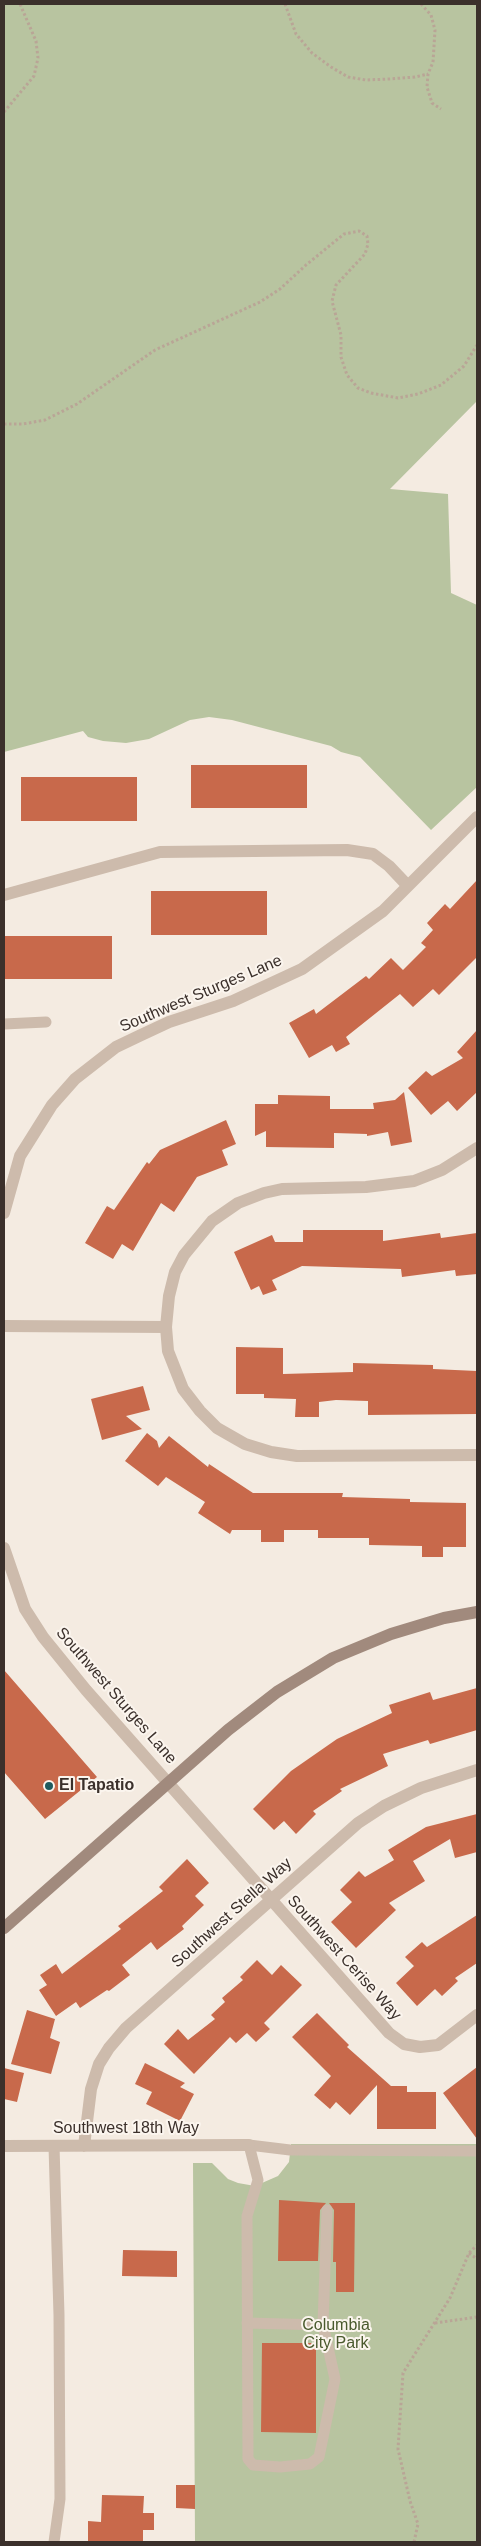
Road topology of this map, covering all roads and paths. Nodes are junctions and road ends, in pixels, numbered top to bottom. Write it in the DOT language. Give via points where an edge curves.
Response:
graph roads {
  1 [pos="20,4"];
  2 [pos="285,4"];
  3 [pos="422,4"];
  4 [pos="428,74"];
  5 [pos="441,109"];
  6 [pos="4,112"];
  7 [pos="477,345"];
  8 [pos="4,424"];
  9 [pos="477,818"];
  10 [pos="407,885"];
  11 [pos="4,895"];
  12 [pos="46,1022"];
  13 [pos="4,1024"];
  14 [pos="477,1148"];
  15 [pos="4,1213"];
  16 [pos="4,1326"];
  17 [pos="166,1327"];
  18 [pos="477,1456"];
  19 [pos="4,1548"];
  20 [pos="477,1612"];
  21 [pos="477,1770"];
  22 [pos="168,1782"];
  23 [pos="271,1901"];
  24 [pos="4,1928"];
  25 [pos="477,2015"];
  26 [pos="249,2145"];
  27 [pos="4,2146"];
  28 [pos="54,2146"];
  29 [pos="84,2146"];
  30 [pos="477,2152"];
  31 [pos="327,2210"];
  32 [pos="477,2246"];
  33 [pos="469,2253"];
  34 [pos="477,2259"];
  35 [pos="477,2317"];
  36 [pos="247,2323"];
  37 [pos="435,2324"];
  38 [pos="323,2325"];
  39 [pos="54,2542"];
  40 [pos="414,2542"];
  1 -- 6 [label="path" via="36,41 38,58 34,76"];
  2 -- 4 [label="path" via="296,34 312,53 348,76 366,80"];
  3 -- 4 [label="path" via="431,15 435,30 433,62"];
  4 -- 5 [label="path" via="427,87 432,103"];
  7 -- 8 [label="path" via="464,366 441,385 418,394 398,398 371,394 358,388 347,375 341,357 342,335 332,302 336,284 365,254 367,236 359,231 344,234 260,302 155,350 77,404 45,420"];
  9 -- 10 [label="street, Southwest Sturges Lane"];
  10 -- 11 [label="street" via="373,854 347,850 160,852"];
  10 -- 15 [label="street, Southwest Sturges Lane" via="383,911 302,969 233,1001 169,1022 116,1047 75,1079 52,1105 20,1156"];
  12 -- 13 [label="lane"];
  14 -- 17 [label="street" via="442,1170 414,1181 366,1187 282,1189 238,1203 212,1221 184,1255 175,1272 169,1296"];
  16 -- 17 [label="street"];
  17 -- 18 [label="street" via="168,1352 183,1389 217,1428 245,1444 298,1456"];
  19 -- 22 [label="street, Southwest Sturges Lane" via="25,1609 43,1637"];
  20 -- 22 [label="main road" via="391,1634 312,1670 251,1710"];
  21 -- 23 [label="street, Southwest Stella Way" via="421,1788 384,1806 328,1848"];
  22 -- 23 [label="street, Southwest Cerise Way"];
  22 -- 24 [label="main road"];
  23 -- 25 [label="street, Southwest Cerise Way" via="389,2033 404,2044 420,2047 438,2045"];
  23 -- 29 [label="street, Southwest Stella Way" via="126,2028 109,2048 90,2089"];
  26 -- 29 [label="street, Southwest 18th Way"];
  26 -- 30 [label="lane" via="290,2150"];
  26 -- 36 [label="lane" via="258,2180 247,2216"];
  27 -- 28 [label="street, Southwest 18th Way"];
  28 -- 29 [label="street, Southwest 18th Way"];
  28 -- 39 [label="lane" via="60,2499"];
  31 -- 38 [label="lane"];
  32 -- 33 [label="path"];
  33 -- 34 [label="path"];
  33 -- 37 [label="path"];
  35 -- 37 [label="path"];
  36 -- 38 [label="lane"];
  36 -- 38 [label="lane" via="248,2460 253,2465 280,2467 310,2464 319,2456 335,2379"];
  37 -- 40 [label="path" via="403,2373 398,2449 418,2524"];
}
